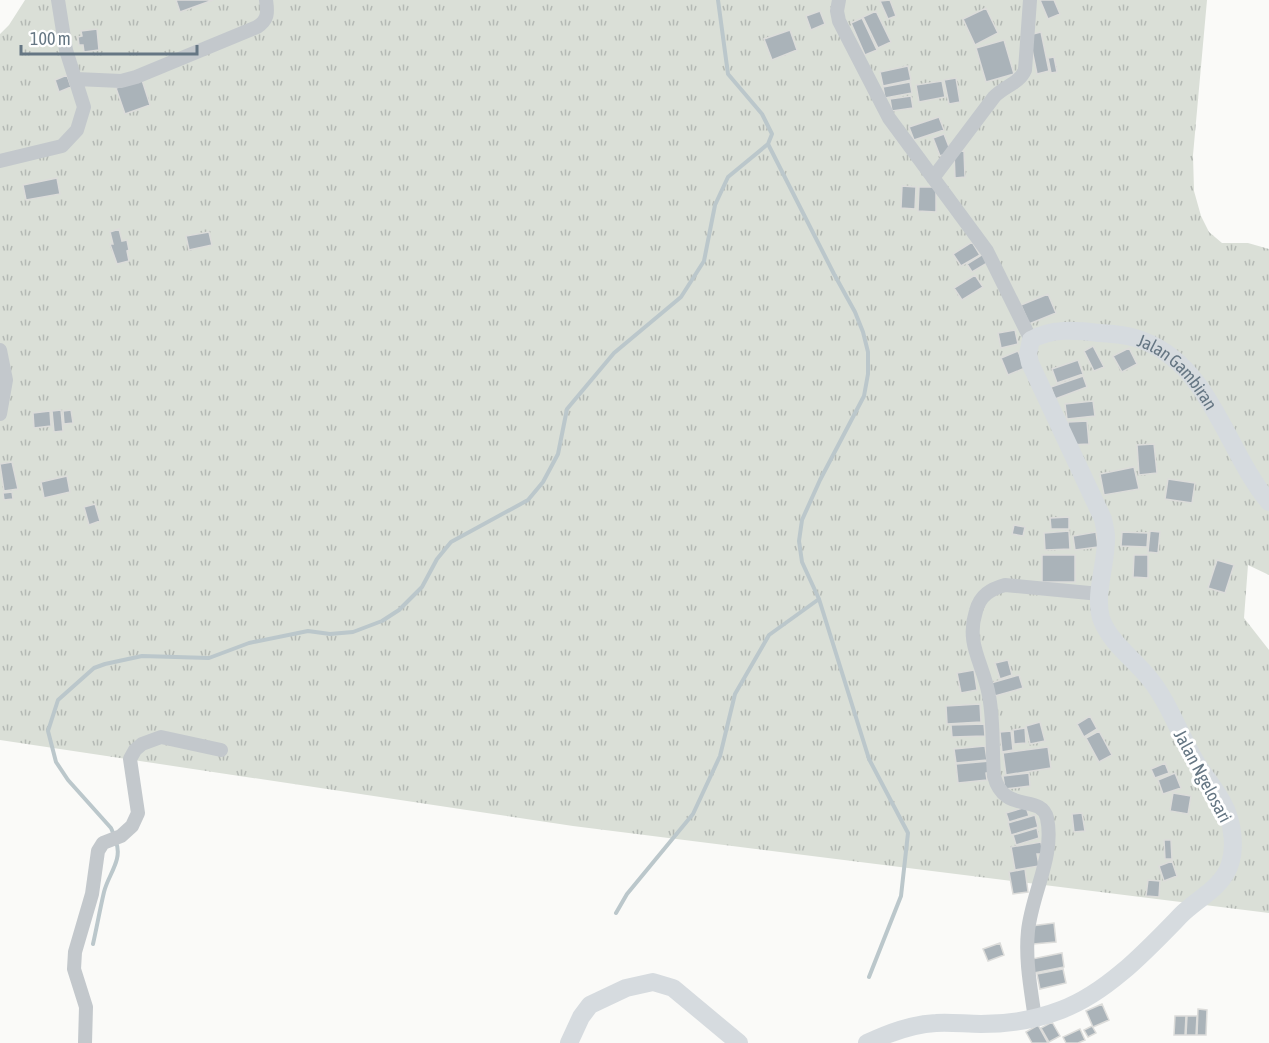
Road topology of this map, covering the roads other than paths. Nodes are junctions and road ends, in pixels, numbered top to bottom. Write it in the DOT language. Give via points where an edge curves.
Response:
graph roads {
  1 [pos="58,0"];
  2 [pos="266,0"];
  3 [pos="839,0"];
  4 [pos="1030,0"];
  5 [pos="76,79"];
  6 [pos="0,161"];
  7 [pos="933,178"];
  8 [pos="1031,340"];
  9 [pos="0,350"];
  10 [pos="0,414"];
  11 [pos="1269,502"];
  12 [pos="1100,594"];
  13 [pos="221,750"];
  14 [pos="1035,1019"];
  15 [pos="85,1043"];
  16 [pos="569,1043"];
  17 [pos="739,1043"];
  18 [pos="867,1043"];
  1 -- 5 [label="street" via="66,50"];
  2 -- 5 [label="street" via="263,23 147,72 121,81"];
  3 -- 7 [label="street" via="839,21 884,109"];
  4 -- 7 [label="street" via="1022,76 1000,90"];
  5 -- 6 [label="street" via="84,107 77,130 62,146"];
  7 -- 8 [label="street" via="987,251"];
  8 -- 11 [label="street, Jalan Gambiran" via="1051,332 1095,332 1125,336 1161,350 1184,368 1205,394"];
  8 -- 12 [label="street, Jalan Ngelosari" via="1030,363 1103,519 1106,538"];
  9 -- 10 [label="street" via="6,380"];
  12 -- 14 [label="street, Jalan Ngelosari" via="1101,617 1111,637 1160,692 1227,812 1233,837 1231,863 1219,883 1099,989 1062,1010"];
  12 -- 14 [label="street" via="1005,585 985,594 972,622 971,636 990,698 996,786 1010,799 1041,808 1048,823 1049,845 1028,931"];
  13 -- 15 [label="street" via="161,737 135,750 130,759 138,813 132,826 103,843 98,851 92,894 73,962 86,1007"];
  14 -- 18 [label="street, Jalan Ngelosari" via="936,1023 892,1032"];
  16 -- 17 [label="street" via="590,1005 626,988 653,982 673,988"];
}
